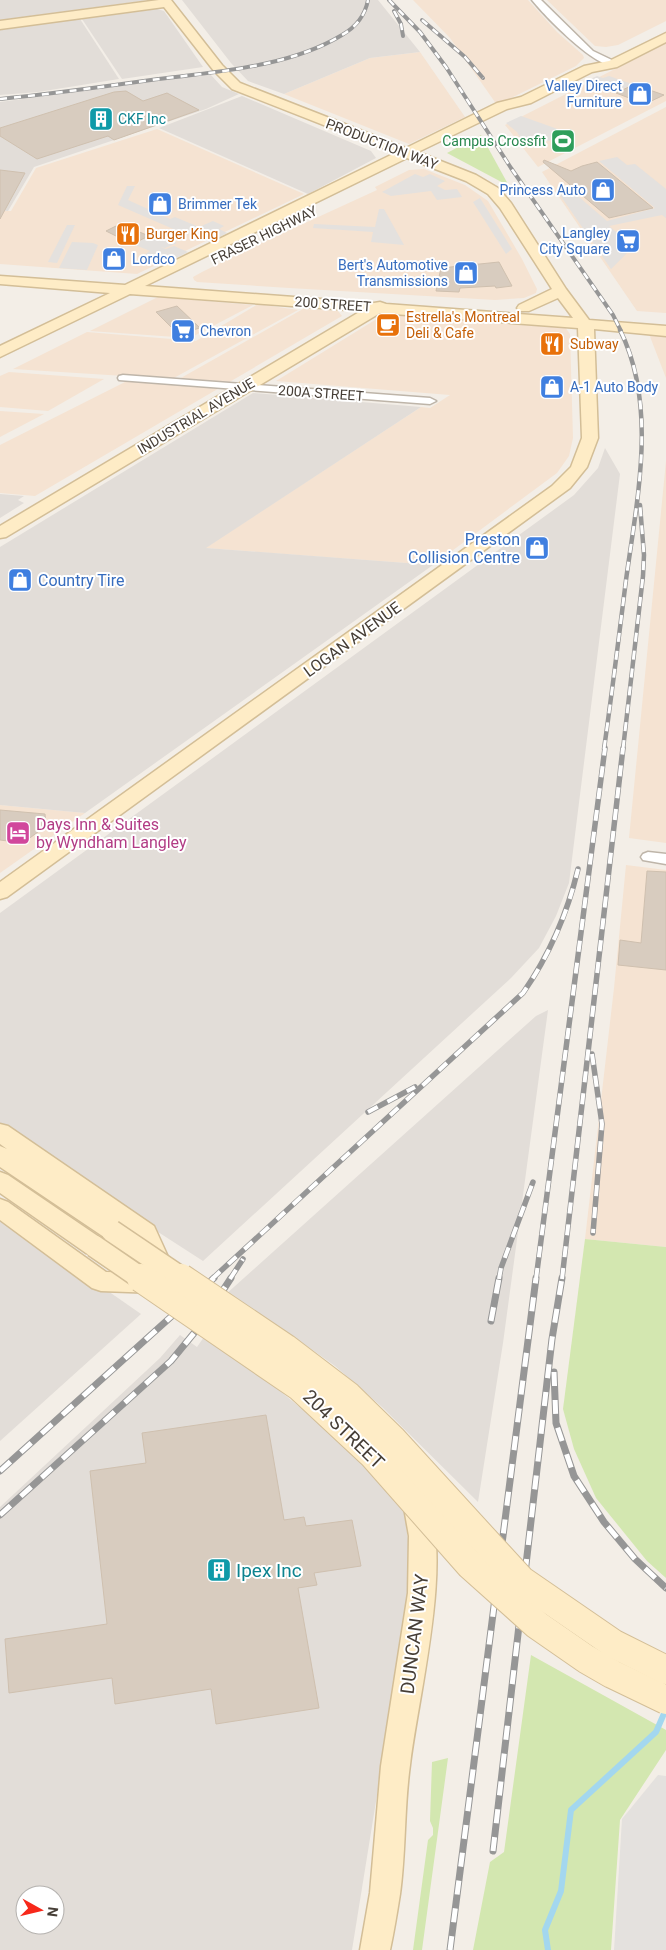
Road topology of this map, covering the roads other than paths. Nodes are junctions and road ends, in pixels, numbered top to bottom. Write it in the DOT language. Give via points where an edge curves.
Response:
graph roads {
  1 [pos="536,0"];
  2 [pos="166,1"];
  3 [pos="666,24"];
  4 [pos="0,25"];
  5 [pos="666,37"];
  6 [pos="597,57"];
  7 [pos="613,64"];
  8 [pos="588,69"];
  9 [pos="526,100"];
  10 [pos="438,149"];
  11 [pos="413,156"];
  12 [pos="441,166"];
  13 [pos="0,271"];
  14 [pos="0,280"];
  15 [pos="169,283"];
  16 [pos="86,286"];
  17 [pos="149,286"];
  18 [pos="130,289"];
  19 [pos="560,292"];
  20 [pos="391,299"];
  21 [pos="98,304"];
  22 [pos="378,307"];
  23 [pos="524,308"];
  24 [pos="580,318"];
  25 [pos="666,319"];
  26 [pos="632,328"];
  27 [pos="666,331"];
  28 [pos="0,352"];
  29 [pos="588,354"];
  30 [pos="0,366"];
  31 [pos="123,378"];
  32 [pos="244,387"];
  33 [pos="430,401"];
  34 [pos="0,533"];
  35 [pos="648,857"];
  36 [pos="666,859"];
  37 [pos="0,892"];
  38 [pos="0,1132"];
  39 [pos="0,1155"];
  40 [pos="0,1181"];
  41 [pos="0,1208"];
  42 [pos="103,1239"];
  43 [pos="168,1284"];
  44 [pos="666,1670"];
  45 [pos="666,1700"];
  46 [pos="375,1950"];
  1 -- 6 [label="street"];
  2 -- 4 [label="main road"];
  2 -- 11 [label="main road, PRODUCTION WAY" via="219,70 236,86"];
  3 -- 6 [label="main road, FRASER HIGHWAY"];
  5 -- 7 [label="main road, FRASER HIGHWAY"];
  6 -- 7 [label="street"];
  6 -- 8 [label="main road, FRASER HIGHWAY" via="590,62"];
  7 -- 8 [label="main road, FRASER HIGHWAY"];
  8 -- 9 [label="main road, FRASER HIGHWAY"];
  9 -- 10 [label="main road, FRASER HIGHWAY" via="515,111"];
  9 -- 11 [label="main road, FRASER HIGHWAY" via="502,106"];
  10 -- 11 [label="main road, FRASER HIGHWAY"];
  10 -- 12 [label="main road"];
  11 -- 12 [label="main road, PRODUCTION WAY"];
  11 -- 15 [label="main road, FRASER HIGHWAY"];
  11 -- 17 [label="main road, FRASER HIGHWAY"];
  12 -- 19 [label="main road, PRODUCTION WAY" via="478,181 500,198"];
  13 -- 17 [label="main road, 200 STREET"];
  14 -- 16 [label="main road, 200 STREET"];
  15 -- 17 [label="main road, FRASER HIGHWAY"];
  15 -- 20 [label="main road, 200 STREET"];
  16 -- 18 [label="main road, 200 STREET"];
  16 -- 21 [label="main road"];
  17 -- 18 [label="main road, 200 STREET"];
  17 -- 22 [label="main road, 200 STREET"];
  17 -- 30 [label="main road, FRASER HIGHWAY"];
  18 -- 21 [label="main road"];
  19 -- 23 [label="main road"];
  19 -- 24 [label="main road, PRODUCTION WAY"];
  20 -- 22 [label="main road, INDUSTRIAL AVENUE"];
  20 -- 23 [label="main road, 200 STREET"];
  21 -- 28 [label="main road"];
  22 -- 24 [label="main road, 200 STREET"];
  22 -- 32 [label="main road, INDUSTRIAL AVENUE"];
  23 -- 24 [label="main road, 200 STREET"];
  24 -- 25 [label="main road, 200 STREET"];
  24 -- 26 [label="main road, 200 STREET"];
  24 -- 29 [label="main road, LOGAN AVENUE" via="587,331"];
  26 -- 27 [label="main road, 200 STREET"];
  26 -- 29 [label="main road" via="605,336"];
  29 -- 37 [label="main road, LOGAN AVENUE" via="590,438 587,454 568,482"];
  31 -- 32 [label="street, 200A STREET"];
  32 -- 33 [label="street, 200A STREET"];
  32 -- 34 [label="main road, INDUSTRIAL AVENUE"];
  35 -- 36 [label="street"];
  38 -- 43 [label="main road" via="146,1233"];
  39 -- 42 [label="main road, 204 STREET"];
  40 -- 42 [label="main road, 204 STREET"];
  41 -- 43 [label="main road" via="101,1281"];
  42 -- 44 [label="main road, 204 STREET, bridge" via="285,1348 348,1396 392,1439 521,1580 614,1644"];
  42 -- 45 [label="main road, 204 STREET, bridge" via="307,1394 383,1466 470,1565 528,1617 614,1676"];
  43 -- 46 [label="main road, DUNCAN WAY" via="276,1355 340,1406 404,1472 417,1504 422,1545 422,1593 395,1766 385,1893"];
}
